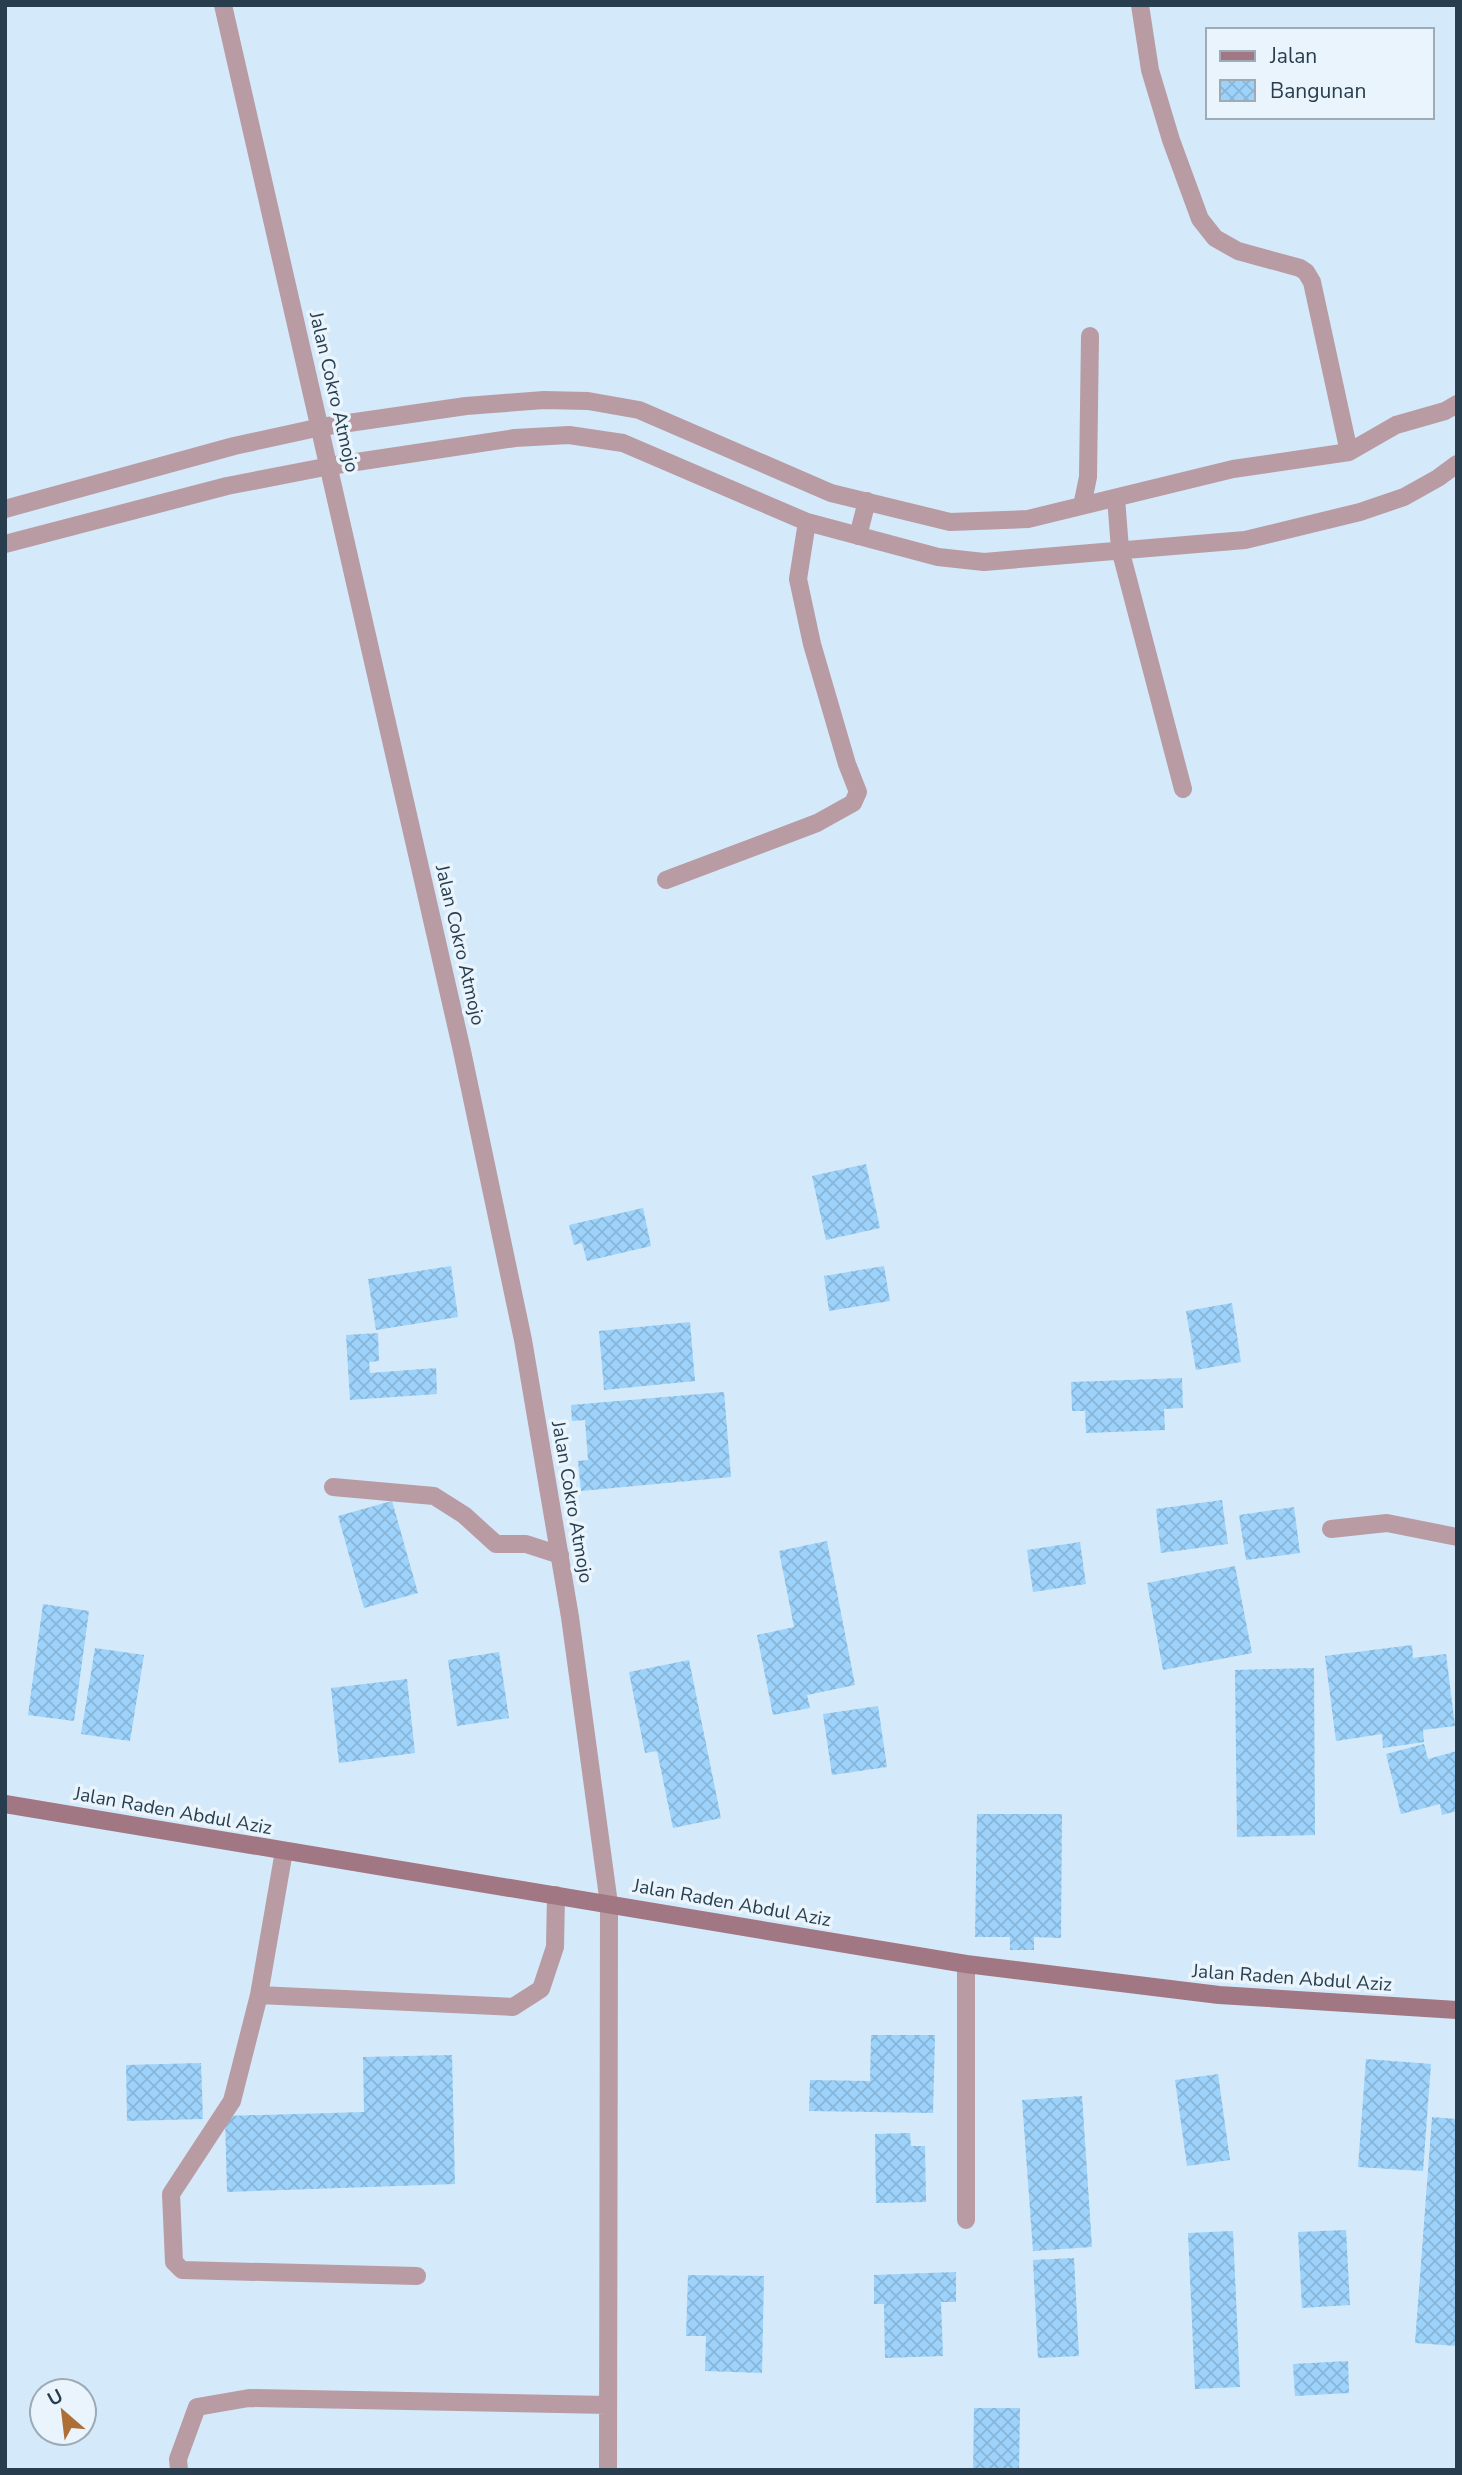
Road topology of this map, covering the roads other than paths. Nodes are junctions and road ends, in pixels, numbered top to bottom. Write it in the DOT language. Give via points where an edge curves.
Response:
graph roads {
  1 [pos="223,5"];
  2 [pos="1140,5"];
  3 [pos="1090,336"];
  4 [pos="1457,404"];
  5 [pos="322,430"];
  6 [pos="1349,452"];
  7 [pos="328,461"];
  8 [pos="1457,464"];
  9 [pos="110,498"];
  10 [pos="1116,504"];
  11 [pos="1082,506"];
  12 [pos="5,509"];
  13 [pos="862,518"];
  14 [pos="807,522"];
  15 [pos="1119,543"];
  16 [pos="5,544"];
  17 [pos="1183,789"];
  18 [pos="666,880"];
  19 [pos="333,1487"];
  20 [pos="1332,1529"];
  21 [pos="1457,1537"];
  22 [pos="560,1555"];
  23 [pos="5,1804"];
  24 [pos="284,1851"];
  25 [pos="556,1895"];
  26 [pos="608,1903"];
  27 [pos="966,1964"];
  28 [pos="259,1995"];
  29 [pos="1457,2010"];
  30 [pos="966,2220"];
  31 [pos="417,2276"];
  32 [pos="608,2405"];
  33 [pos="179,2470"];
  34 [pos="608,2470"];
  1 -- 5 [label="street, Jalan Cokro Atmojo"];
  2 -- 6 [label="street" via="1150,70 1200,219 1215,238 1238,251 1300,268 1312,282"];
  3 -- 11 [label="street" via="1088,478"];
  4 -- 6 [label="street" via="1396,425"];
  5 -- 7 [label="street, Jalan Cokro Atmojo"];
  5 -- 9 [label="street" via="234,446"];
  5 -- 13 [label="street" via="466,407 589,401 639,410 831,493"];
  6 -- 10 [label="street" via="1233,469"];
  7 -- 9 [label="street" via="227,486"];
  7 -- 14 [label="street" via="569,435 623,443"];
  7 -- 22 [label="street, Jalan Cokro Atmojo" via="479,1130 523,1340"];
  8 -- 15 [label="street" via="1404,497 1245,540"];
  9 -- 12 [label="street"];
  9 -- 16 [label="street"];
  10 -- 11 [label="street"];
  10 -- 15 [label="street"];
  11 -- 13 [label="street" via="1028,519"];
  13 -- 14 [label="street"];
  13 -- 15 [label="street" via="938,557 984,562"];
  14 -- 18 [label="street" via="798,579 812,644 858,792 853,803 817,823"];
  15 -- 17 [label="street"];
  19 -- 22 [label="street" via="434,1496 496,1544 526,1544"];
  20 -- 21 [label="street" via="1387,1523"];
  22 -- 26 [label="street, Jalan Cokro Atmojo"];
  23 -- 24 [label="main road, Jalan Raden Abdul Aziz"];
  24 -- 25 [label="main road, Jalan Raden Abdul Aziz"];
  24 -- 28 [label="street"];
  25 -- 26 [label="main road, Jalan Raden Abdul Aziz"];
  25 -- 28 [label="street" via="555,1947 541,1989 513,2007"];
  26 -- 27 [label="main road, Jalan Raden Abdul Aziz"];
  26 -- 32 [label="street, Jalan Cokro Atmojo"];
  27 -- 29 [label="main road, Jalan Raden Abdul Aziz" via="1219,1996"];
  27 -- 30 [label="street"];
  28 -- 31 [label="street" via="232,2101 171,2194 174,2262 182,2270"];
  32 -- 33 [label="street" via="248,2399 197,2407 178,2459"];
  32 -- 34 [label="street, Jalan Cokro Atmojo"];
}
